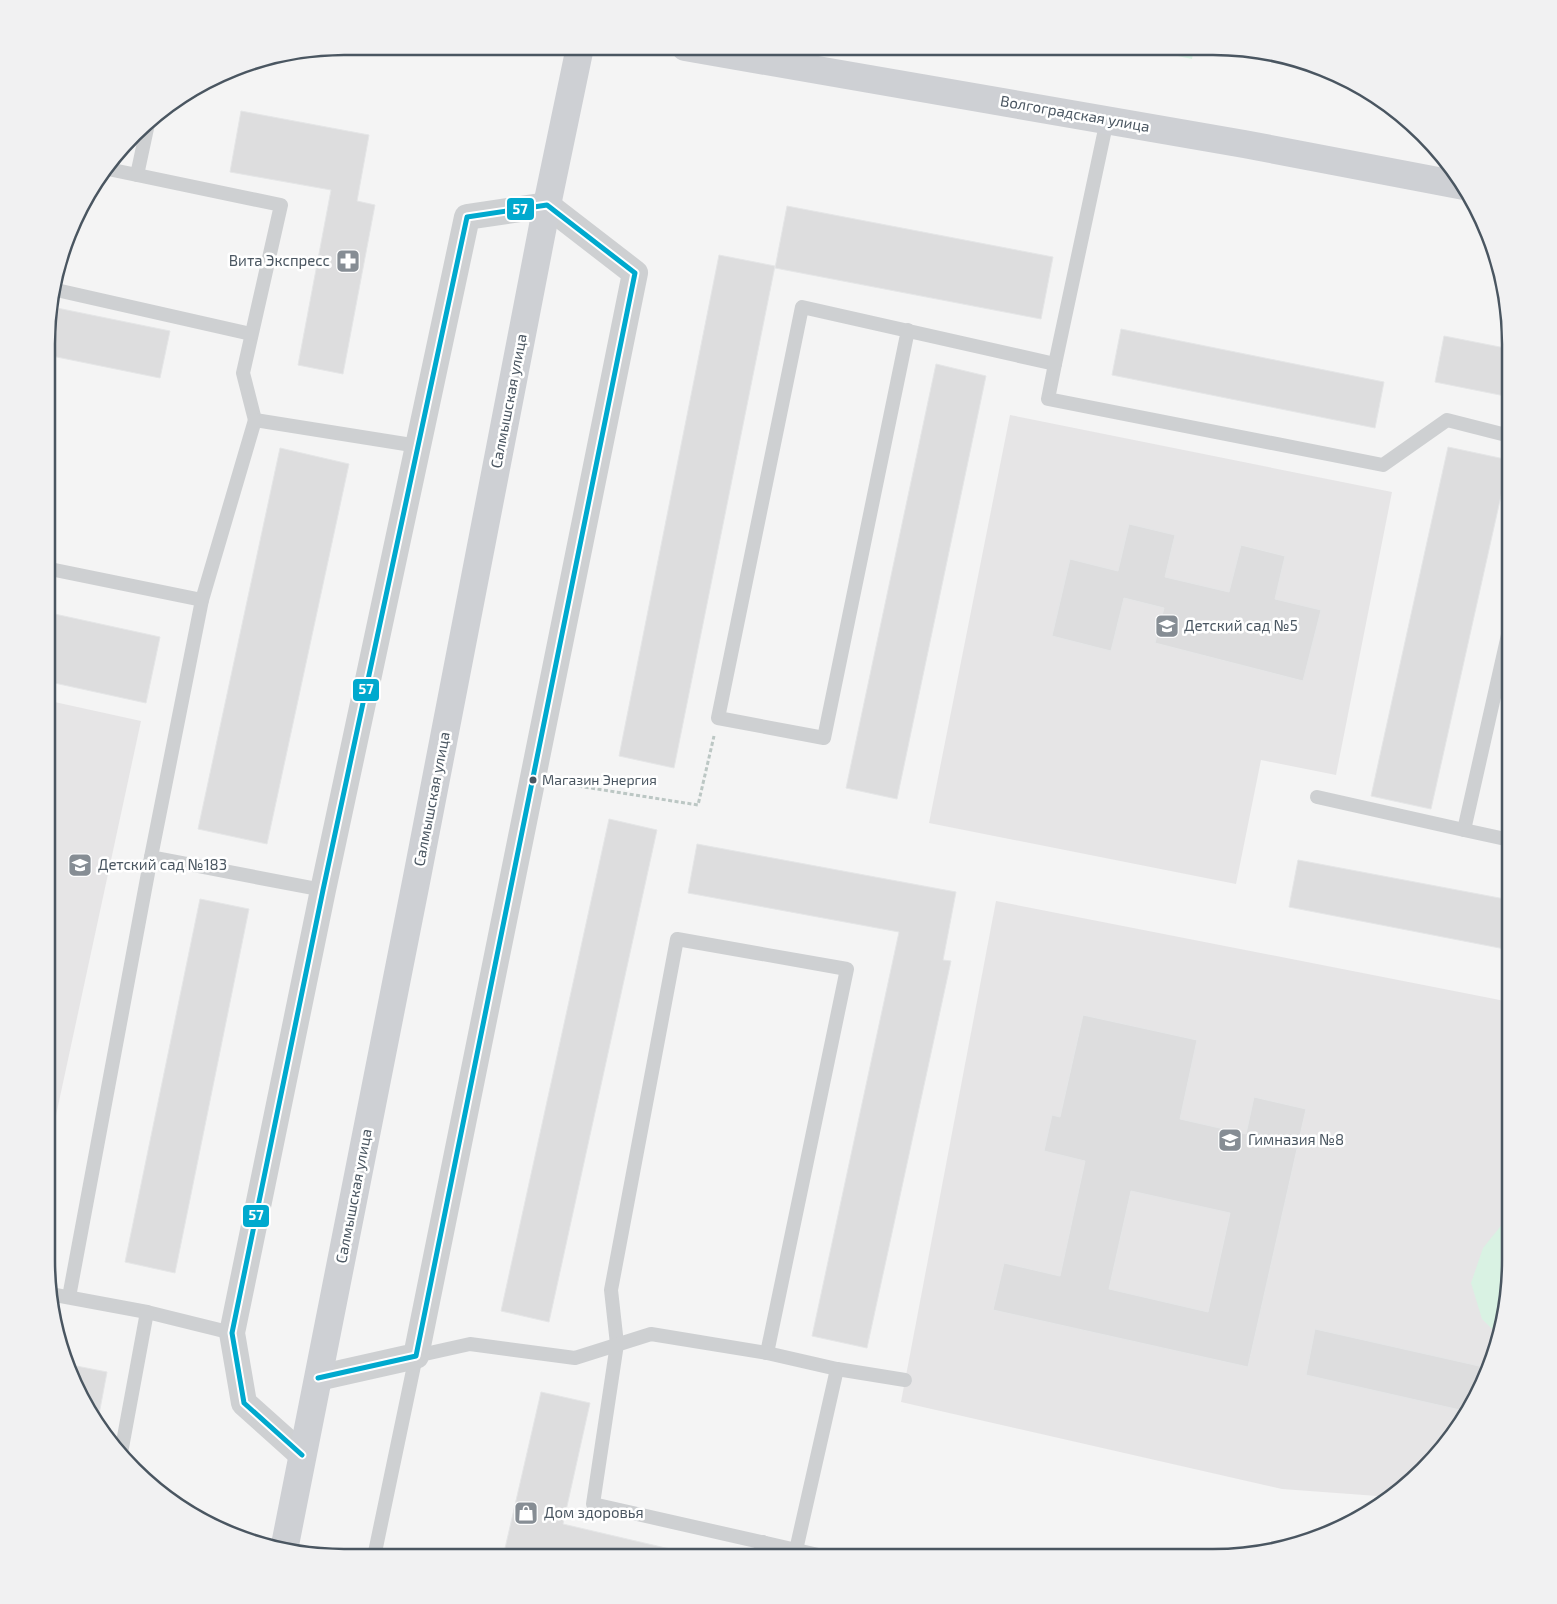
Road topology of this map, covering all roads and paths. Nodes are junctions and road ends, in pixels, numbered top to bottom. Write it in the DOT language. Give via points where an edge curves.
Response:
graph roads {
  1 [pos="578,55"];
  2 [pos="731,55"];
  3 [pos="1107,120"];
  4 [pos="146,135"];
  5 [pos="114,170"];
  6 [pos="137,175"];
  7 [pos="1453,184"];
  8 [pos="547,205"];
  9 [pos="61,290"];
  10 [pos="908,330"];
  11 [pos="251,334"];
  12 [pos="1055,364"];
  13 [pos="255,420"];
  14 [pos="1502,434"];
  15 [pos="418,446"];
  16 [pos="55,570"];
  17 [pos="202,600"];
  18 [pos="1502,661"];
  19 [pos="718,718"];
  20 [pos="532,779"];
  21 [pos="1317,797"];
  22 [pos="1464,830"];
  23 [pos="1502,838"];
  24 [pos="151,857"];
  25 [pos="323,890"];
  26 [pos="57,1295"];
  27 [pos="69,1297"];
  28 [pos="147,1312"];
  29 [pos="232,1333"];
  30 [pos="617,1344"];
  31 [pos="767,1353"];
  32 [pos="416,1356"];
  33 [pos="837,1370"];
  34 [pos="318,1378"];
  35 [pos="905,1380"];
  36 [pos="123,1445"];
  37 [pos="302,1455"];
  38 [pos="285,1542"];
  39 [pos="762,1542"];
  40 [pos="376,1549"];
  41 [pos="761,1549"];
  42 [pos="792,1549"];
  43 [pos="796,1549"];
  1 -- 8 [label="main road, Салмышская улица"];
  2 -- 3 [label="main road, Волгоградская улица"];
  3 -- 7 [label="main road, Волгоградская улица"];
  3 -- 12 [label="lane"];
  4 -- 6 [label="lane"];
  5 -- 6 [label="lane"];
  6 -- 11 [label="lane" via="281,205"];
  8 -- 15 [label="street" via="467,218"];
  8 -- 20 [label="street" via="634,273"];
  8 -- 34 [label="main road, Салмышская улица"];
  9 -- 11 [label="lane"];
  10 -- 12 [label="lane"];
  10 -- 19 [label="lane" via="824,738"];
  10 -- 19 [label="lane" via="802,307"];
  11 -- 13 [label="lane" via="243,373"];
  12 -- 14 [label="lane" via="1048,399 1383,465 1447,420"];
  13 -- 15 [label="lane"];
  13 -- 17 [label="lane"];
  15 -- 25 [label="street"];
  16 -- 17 [label="lane"];
  17 -- 24 [label="lane"];
  18 -- 22 [label="lane"];
  19 -- 20 [label="path" via="698,805"];
  20 -- 32 [label="street"];
  21 -- 22 [label="lane"];
  22 -- 23 [label="lane"];
  24 -- 25 [label="lane"];
  24 -- 27 [label="lane"];
  25 -- 29 [label="street"];
  26 -- 27 [label="lane"];
  27 -- 28 [label="lane"];
  28 -- 29 [label="lane"];
  28 -- 36 [label="lane"];
  29 -- 37 [label="street" via="244,1403"];
  30 -- 31 [label="lane" via="651,1334"];
  30 -- 31 [label="lane" via="611,1290 677,939 847,969"];
  30 -- 32 [label="lane" via="575,1358 470,1344"];
  30 -- 39 [label="lane" via="593,1504"];
  31 -- 33 [label="lane"];
  32 -- 34 [label="street"];
  32 -- 40 [label="lane"];
  33 -- 35 [label="lane"];
  33 -- 43 [label="lane"];
  34 -- 37 [label="main road, Салмышская улица"];
  37 -- 38 [label="main road, Салмышская улица"];
  39 -- 41 [label="lane"];
  39 -- 42 [label="lane"];
}
